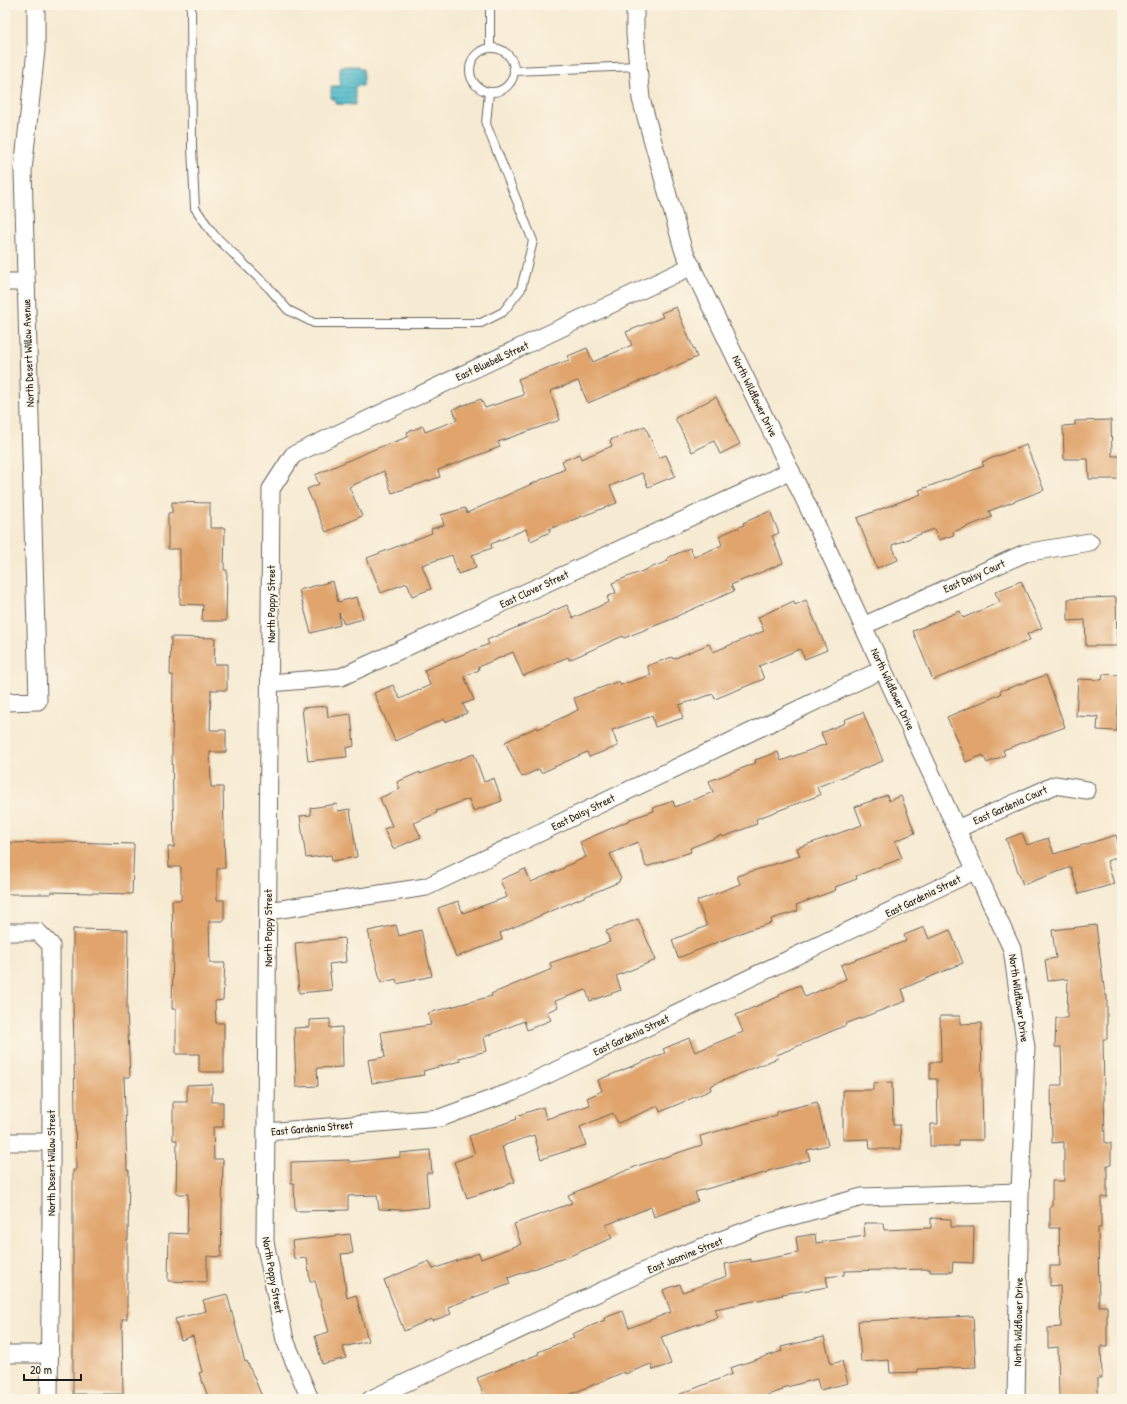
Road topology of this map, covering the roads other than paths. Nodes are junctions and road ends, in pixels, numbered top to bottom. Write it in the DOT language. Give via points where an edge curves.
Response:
graph roads {
  1 [pos="36,5"];
  2 [pos="191,5"];
  3 [pos="490,5"];
  4 [pos="635,5"];
  5 [pos="490,48"];
  6 [pos="638,66"];
  7 [pos="514,71"];
  8 [pos="489,92"];
  9 [pos="692,266"];
  10 [pos="5,282"];
  11 [pos="26,282"];
  12 [pos="293,455"];
  13 [pos="791,470"];
  14 [pos="1090,542"];
  15 [pos="864,626"];
  16 [pos="883,669"];
  17 [pos="270,683"];
  18 [pos="5,702"];
  19 [pos="1087,790"];
  20 [pos="957,828"];
  21 [pos="976,870"];
  22 [pos="268,911"];
  23 [pos="5,932"];
  24 [pos="266,1132"];
  25 [pos="5,1142"];
  26 [pos="51,1142"];
  27 [pos="1020,1192"];
  28 [pos="5,1354"];
  29 [pos="50,1354"];
  30 [pos="49,1399"];
  31 [pos="310,1399"];
  32 [pos="371,1399"];
  33 [pos="1016,1399"];
  1 -- 11 [label="street, North Desert Willow Avenue" via="36,50 23,170"];
  2 -- 8 [label="lane" via="195,208 214,235 288,310 314,323 481,323 503,312 521,289 533,240 486,124"];
  3 -- 5 [label="lane"];
  4 -- 6 [label="street, North Wildflower Drive"];
  5 -- 7 [label="lane" via="497,48 510,56"];
  5 -- 8 [label="lane" via="477,54 470,66 472,80 476,86"];
  6 -- 7 [label="lane"];
  6 -- 9 [label="street, North Wildflower Drive" via="641,99 683,249"];
  7 -- 8 [label="lane" via="509,84 503,89"];
  9 -- 12 [label="street, East Bluebell Street"];
  9 -- 13 [label="street, North Wildflower Drive"];
  10 -- 11 [label="street"];
  11 -- 18 [label="street, North Desert Willow Avenue" via="38,701"];
  12 -- 17 [label="street, North Poppy Street" via="272,489"];
  13 -- 15 [label="street, North Wildflower Drive"];
  13 -- 17 [label="street, East Clover Street" via="341,677"];
  14 -- 15 [label="street, East Daisy Court" via="1025,553"];
  15 -- 16 [label="street, North Wildflower Drive"];
  16 -- 20 [label="street, North Wildflower Drive"];
  16 -- 22 [label="street, East Daisy Street" via="426,887"];
  17 -- 22 [label="street, North Poppy Street"];
  19 -- 20 [label="street, East Gardenia Court" via="1055,785"];
  20 -- 21 [label="street, North Wildflower Drive"];
  21 -- 24 [label="street, East Gardenia Street" via="511,1092 440,1118"];
  21 -- 27 [label="street, North Wildflower Drive" via="1012,949 1025,1040"];
  22 -- 24 [label="street, North Poppy Street"];
  23 -- 26 [label="street, North Desert Willow Street" via="38,932 51,945"];
  24 -- 31 [label="street, North Poppy Street" via="265,1242 285,1340"];
  25 -- 26 [label="street"];
  26 -- 29 [label="street, North Desert Willow Street"];
  27 -- 32 [label="street, East Jasmine Street" via="862,1197 764,1224 668,1260"];
  27 -- 33 [label="street, North Wildflower Drive"];
  28 -- 29 [label="street"];
  29 -- 30 [label="street, North Desert Willow Street"];
}
